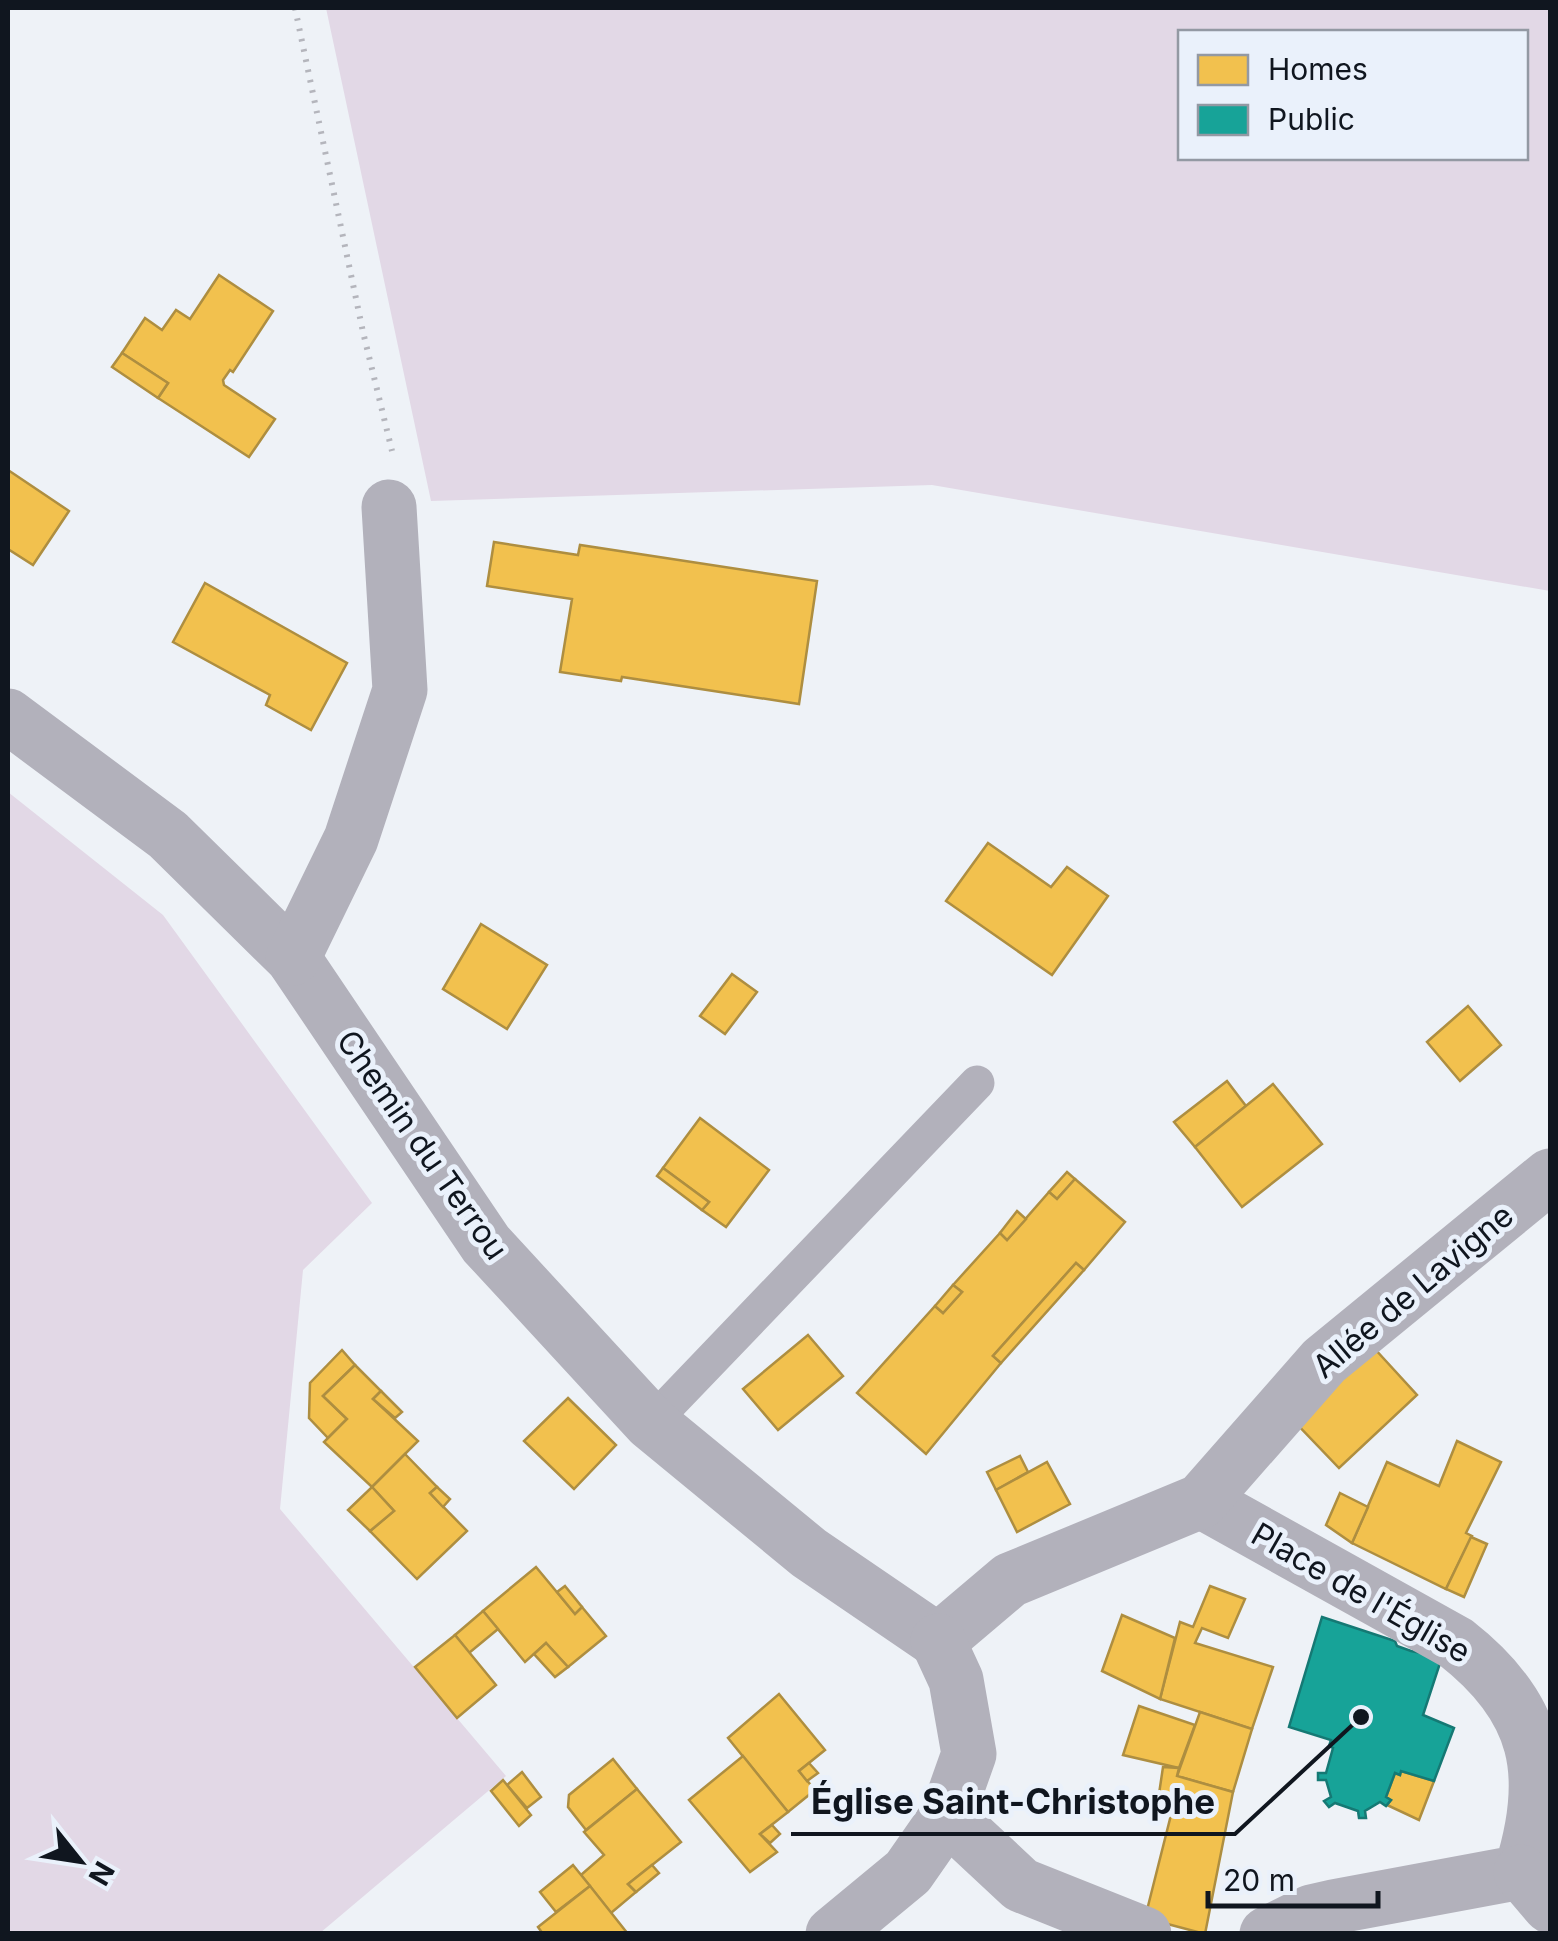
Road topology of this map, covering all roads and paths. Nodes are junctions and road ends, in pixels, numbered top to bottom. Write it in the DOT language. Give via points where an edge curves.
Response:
graph roads {
  1 [pos="296,8"];
  2 [pos="389,507"];
  3 [pos="8,716"];
  4 [pos="293,958"];
  5 [pos="977,1084"];
  6 [pos="1550,1176"];
  7 [pos="651,1422"];
  8 [pos="1201,1501"];
  9 [pos="938,1641"];
  10 [pos="948,1816"];
  11 [pos="1536,1889"];
  12 [pos="1282,1930"];
  13 [pos="833,1934"];
  14 [pos="1144,1934"];
  1 -- 2 [label="path" via="391,443"];
  2 -- 4 [label="street" via="400,690 351,839"];
  3 -- 4 [label="street, Chemin du Terrou" via="168,834"];
  4 -- 7 [label="street, Chemin du Terrou" via="486,1244"];
  5 -- 7 [label="lane"];
  6 -- 8 [label="street, Allée de Lavigne" via="1324,1361"];
  7 -- 9 [label="street, Chemin du Terrou" via="809,1553"];
  8 -- 9 [label="street" via="1010,1580"];
  8 -- 11 [label="street, Place de l'Église" via="1456,1643 1497,1678 1526,1729 1537,1766"];
  9 -- 10 [label="street" via="956,1680 969,1754"];
  10 -- 13 [label="street" via="908,1872"];
  10 -- 14 [label="street" via="1020,1885"];
  11 -- 12 [label="street, Place de l'Église" via="1333,1906"];
}
